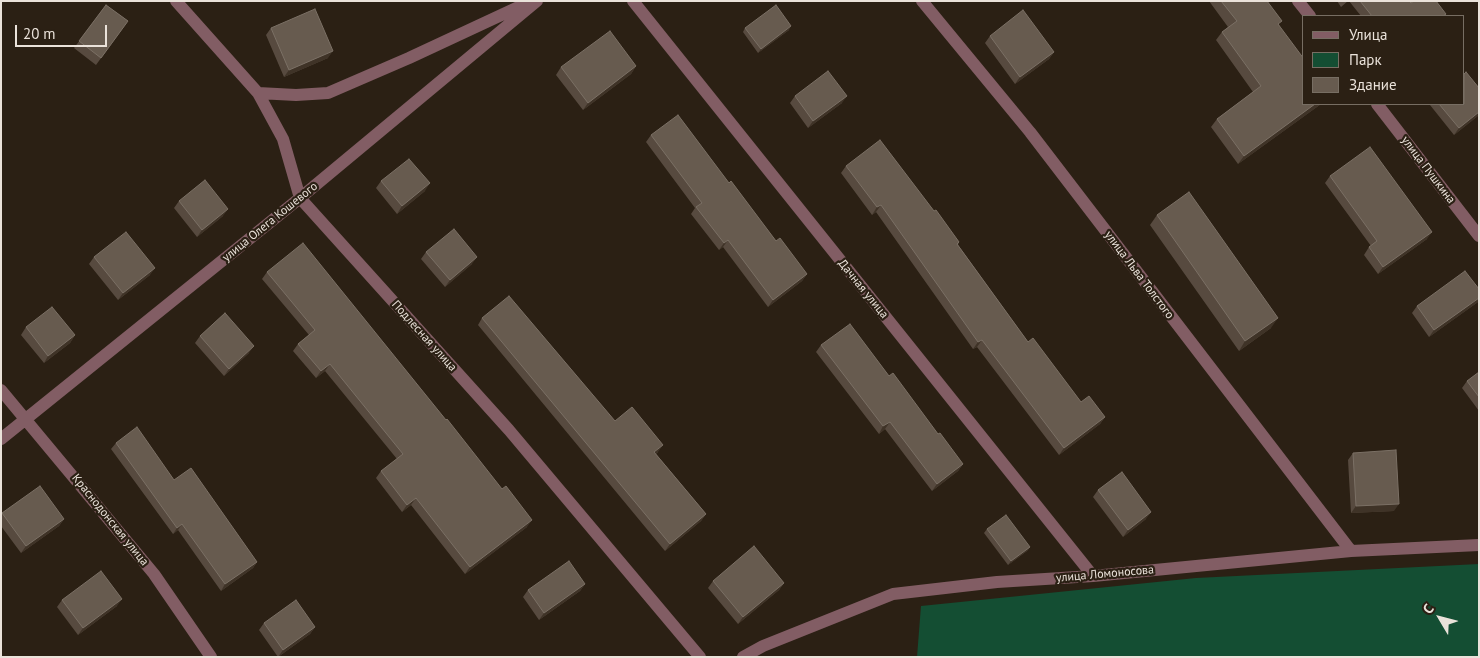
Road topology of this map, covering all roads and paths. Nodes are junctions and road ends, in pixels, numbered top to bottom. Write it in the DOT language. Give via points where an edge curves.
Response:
graph roads {
  1 [pos="176,1"];
  2 [pos="531,1"];
  3 [pos="537,1"];
  4 [pos="633,1"];
  5 [pos="922,1"];
  6 [pos="1298,1"];
  7 [pos="1309,15"];
  8 [pos="258,93"];
  9 [pos="1378,105"];
  10 [pos="300,198"];
  11 [pos="1479,236"];
  12 [pos="1,390"];
  13 [pos="27,420"];
  14 [pos="1,439"];
  15 [pos="1479,545"];
  16 [pos="1351,551"];
  17 [pos="1094,576"];
  18 [pos="211,657"];
  19 [pos="700,657"];
  20 [pos="744,657"];
  1 -- 8 [label="street, Подлесная улица"];
  2 -- 8 [label="street" via="328,93"];
  3 -- 10 [label="street, улица Олега Кошевого"];
  4 -- 17 [label="street, Дачная улица"];
  5 -- 16 [label="street, улица Льва Толстого" via="1030,132"];
  6 -- 7 [label="street"];
  8 -- 10 [label="street, Подлесная улица" via="284,139"];
  9 -- 11 [label="street, улица Пушкина"];
  10 -- 13 [label="street, улица Олега Кошевого"];
  10 -- 19 [label="street, Подлесная улица" via="508,430"];
  12 -- 13 [label="street, Краснодонская улица"];
  13 -- 14 [label="street, улица Олега Кошевого"];
  13 -- 18 [label="street, Краснодонская улица" via="154,574"];
  15 -- 16 [label="street, улица Ломоносова"];
  16 -- 17 [label="street, улица Ломоносова"];
  17 -- 20 [label="street, улица Ломоносова" via="997,582 893,594 763,646"];
}
